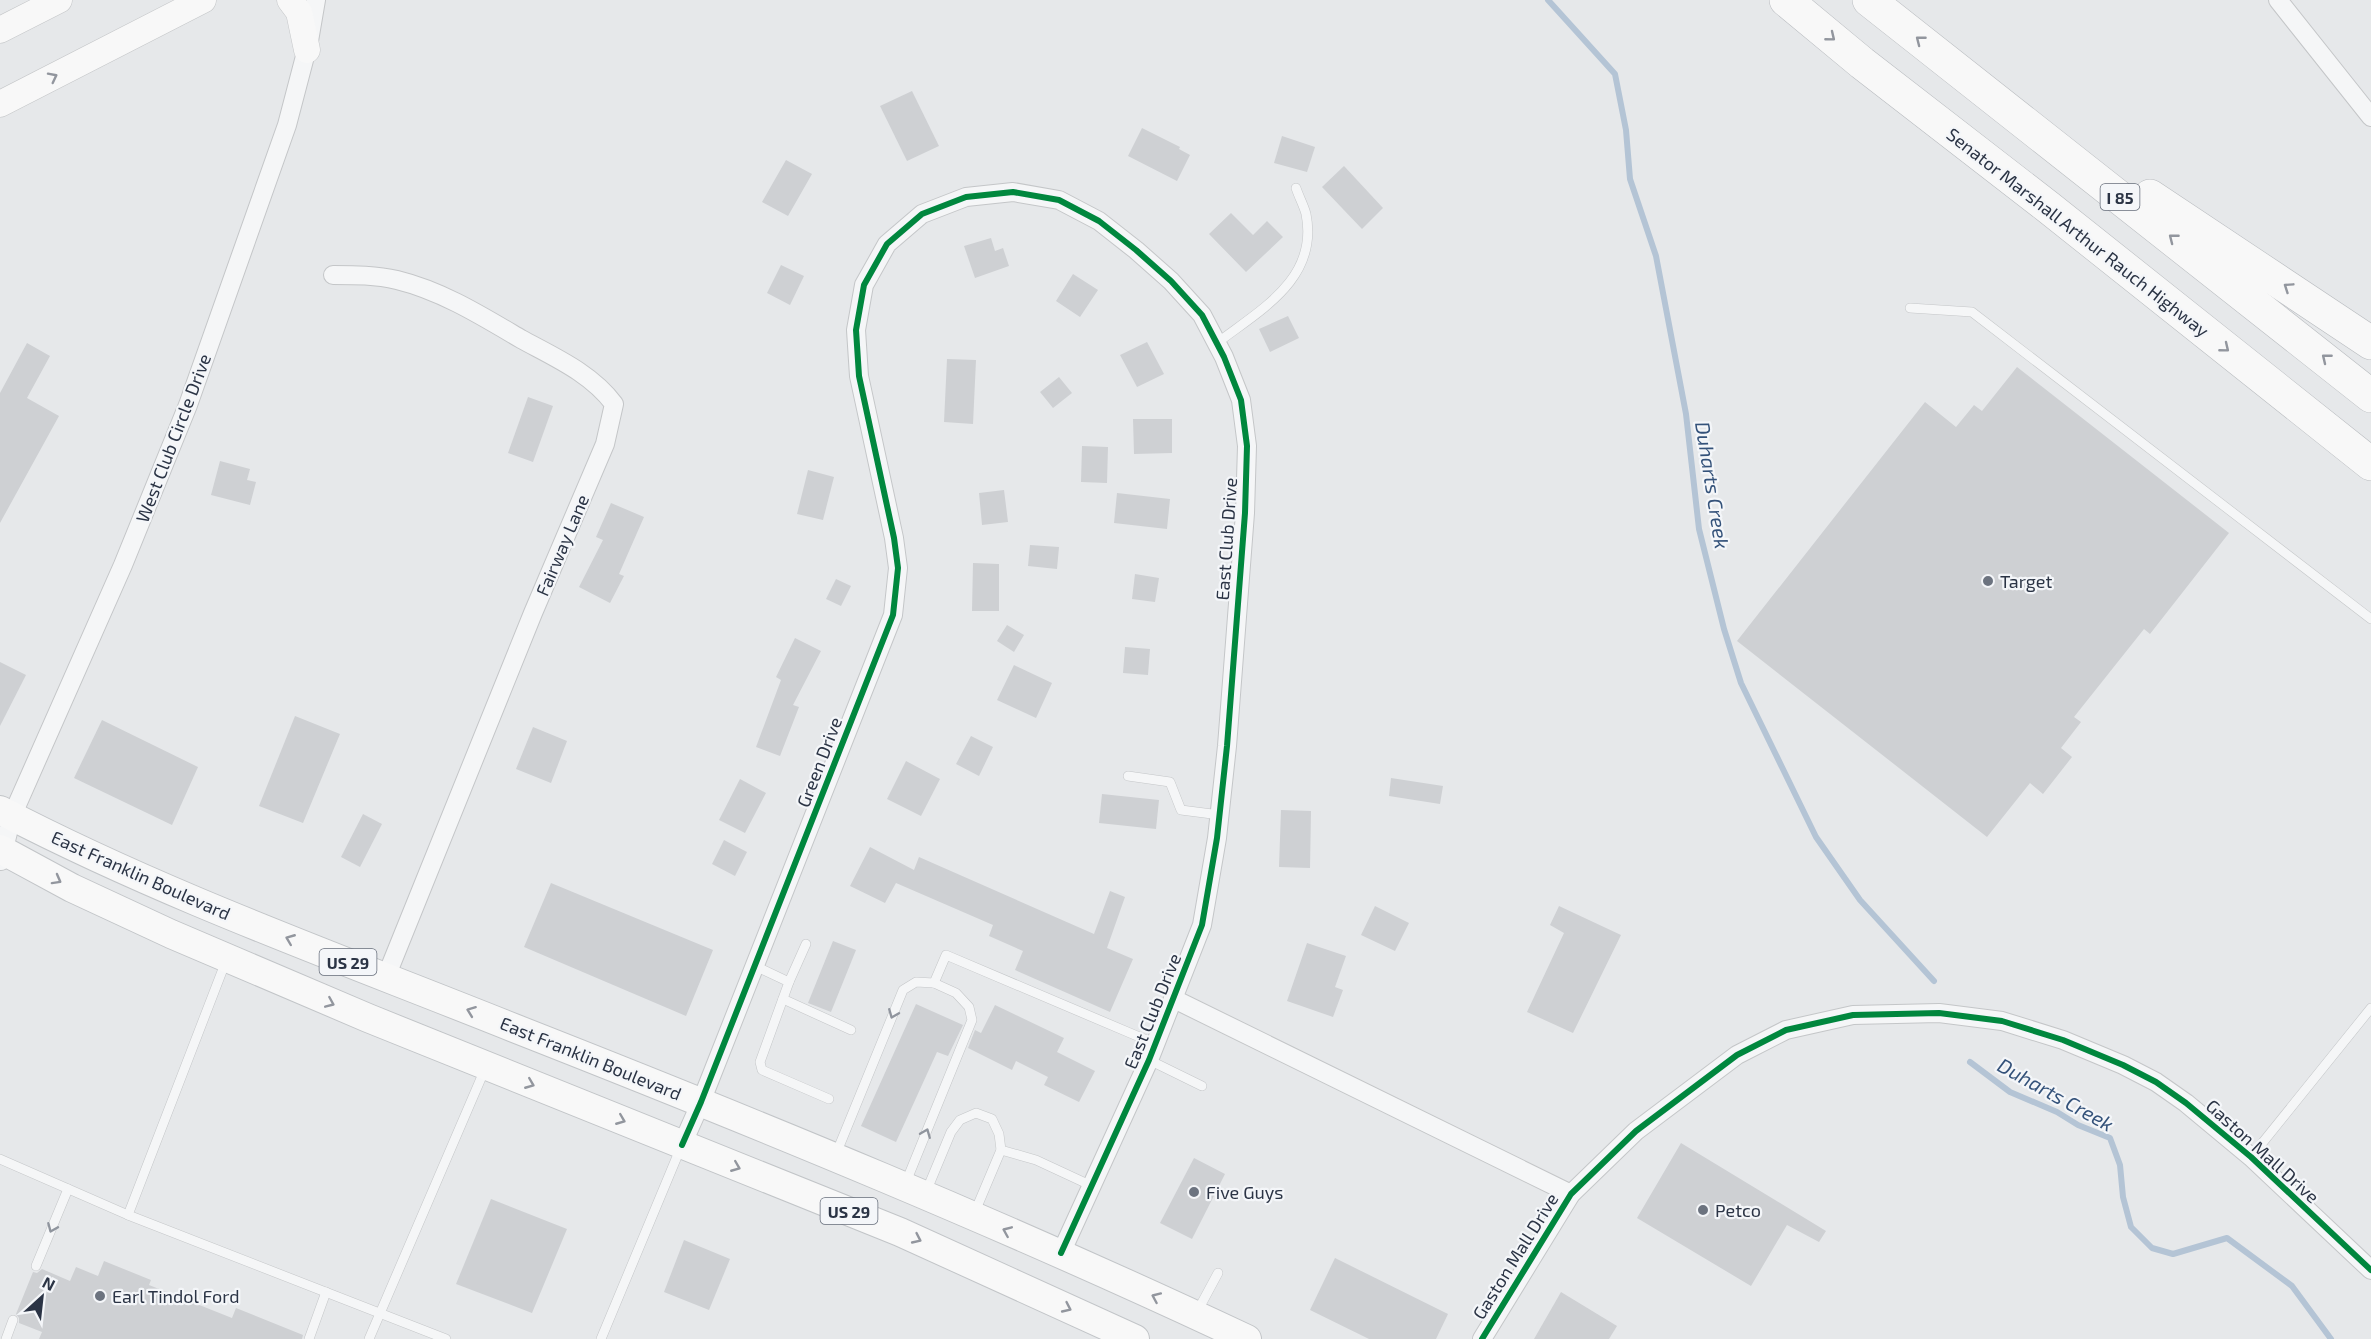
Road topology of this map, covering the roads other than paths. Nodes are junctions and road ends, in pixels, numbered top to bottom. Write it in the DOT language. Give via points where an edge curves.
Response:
graph roads {
  1 [pos="59,0"];
  2 [pos="203,0"];
  3 [pos="290,0"];
  4 [pos="316,0"];
  5 [pos="1786,0"];
  6 [pos="1869,0"];
  7 [pos="2278,0"];
  8 [pos="0,30"];
  9 [pos="307,50"];
  10 [pos="1959,71"];
  11 [pos="0,104"];
  12 [pos="2371,117"];
  13 [pos="1296,188"];
  14 [pos="333,275"];
  15 [pos="1910,308"];
  16 [pos="1217,343"];
  17 [pos="2371,343"];
  18 [pos="859,376"];
  19 [pos="2371,396"];
  20 [pos="2371,464"];
  21 [pos="2371,619"];
  22 [pos="1128,776"];
  23 [pos="6,813"];
  24 [pos="1220,815"];
  25 [pos="2,855"];
  26 [pos="806,944"];
  27 [pos="227,959"];
  28 [pos="755,966"];
  29 [pos="386,977"];
  30 [pos="789,982"];
  31 [pos="934,983"];
  32 [pos="783,999"];
  33 [pos="1174,999"];
  34 [pos="2371,1008"];
  35 [pos="851,1030"];
  36 [pos="1152,1052"];
  37 [pos="486,1066"];
  38 [pos="1202,1086"];
  39 [pos="829,1099"];
  40 [pos="702,1102"];
  41 [pos="682,1145"];
  42 [pos="1001,1150"];
  43 [pos="2251,1157"];
  44 [pos="834,1158"];
  45 [pos="0,1159"];
  46 [pos="1092,1186"];
  47 [pos="68,1189"];
  48 [pos="914,1191"];
  49 [pos="1571,1194"];
  50 [pos="128,1215"];
  51 [pos="973,1216"];
  52 [pos="1061,1253"];
  53 [pos="36,1266"];
  54 [pos="2371,1270"];
  55 [pos="1218,1274"];
  56 [pos="326,1292"];
  57 [pos="380,1313"];
  58 [pos="1196,1315"];
  59 [pos="14,1320"];
  60 [pos="6,1339"];
  61 [pos="309,1339"];
  62 [pos="369,1339"];
  63 [pos="446,1339"];
  64 [pos="601,1339"];
  65 [pos="1135,1339"];
  66 [pos="1247,1339"];
  67 [pos="1482,1339"];
  1 -- 8 [label="main road"];
  11 -- 2 [label="main road, one-way"];
  3 -- 9 [label="main road" via="299,12"];
  4 -- 9 [label="street, West Club Circle Drive"];
  5 -- 20 [label="highway, Senator Marshall Arthur Rauch Highway, one-way"];
  10 -- 6 [label="highway, I 85, one-way"];
  7 -- 12 [label="street"];
  9 -- 23 [label="street, West Club Circle Drive" via="273,171 188,405 123,565"];
  17 -- 10 [label="highway, one-way"];
  19 -- 10 [label="highway, I 85, one-way"];
  13 -- 16 [label="lane" via="1306,215 1307,241 1302,264 1271,302"];
  14 -- 29 [label="street, Fairway Lane" via="397,280 438,294 574,369 602,388 614,404 605,444"];
  15 -- 21 [label="lane" via="1972,312"];
  16 -- 18 [label="street, East Club Drive" via="1202,315 1171,280 1099,221 1059,200 1012,192 966,197 922,214 887,244 864,285 856,330"];
  16 -- 24 [label="street, East Club Drive" via="1241,400 1247,446"];
  18 -- 28 [label="street, Green Drive" via="897,558 893,615"];
  22 -- 24 [label="lane" via="1170,782 1181,810"];
  23 -- 25 [label="street, West Club Circle Drive"];
  29 -- 23 [label="main road, East Franklin Boulevard / US 29, one-way" via="135,874"];
  24 -- 33 [label="street, East Club Drive" via="1202,925"];
  25 -- 27 [label="main road, East Franklin Boulevard / US 29, one-way"];
  26 -- 30 [label="lane"];
  27 -- 37 [label="main road, East Franklin Boulevard / US 29, one-way"];
  27 -- 50 [label="lane"];
  28 -- 30 [label="lane"];
  28 -- 40 [label="street, Green Drive"];
  40 -- 29 [label="main road, East Franklin Boulevard / US 29, one-way"];
  30 -- 32 [label="lane"];
  31 -- 36 [label="lane" via="946,955"];
  31 -- 44 [label="lane, one-way" via="916,982 903,990"];
  48 -- 31 [label="lane, one-way" via="972,1020 969,1007 956,993"];
  32 -- 35 [label="lane"];
  32 -- 39 [label="lane" via="759,1062 762,1070"];
  33 -- 36 [label="street, East Club Drive"];
  33 -- 49 [label="street"];
  34 -- 43 [label="lane"];
  36 -- 38 [label="lane"];
  36 -- 46 [label="street, East Club Drive"];
  37 -- 41 [label="main road, East Franklin Boulevard / US 29, one-way"];
  37 -- 57 [label="lane"];
  40 -- 41 [label="street, Green Drive"];
  40 -- 44 [label="main road, East Franklin Boulevard / US 29"];
  41 -- 64 [label="lane"];
  41 -- 65 [label="main road, East Franklin Boulevard / US 29, one-way" via="900,1232"];
  42 -- 46 [label="lane" via="1036,1160"];
  42 -- 48 [label="lane" via="992,1119 976,1113 960,1120"];
  42 -- 51 [label="lane"];
  43 -- 49 [label="street, Gaston Mall Drive" via="2156,1082 2063,1040 2002,1021 1939,1012 1853,1015 1785,1030 1737,1055 1636,1131"];
  43 -- 54 [label="street, Gaston Mall Drive"];
  44 -- 48 [label="main road, East Franklin Boulevard / US 29"];
  45 -- 47 [label="lane"];
  46 -- 52 [label="street, East Club Drive"];
  47 -- 50 [label="lane"];
  47 -- 53 [label="lane, one-way"];
  48 -- 51 [label="main road, East Franklin Boulevard / US 29"];
  49 -- 67 [label="street, Gaston Mall Drive"];
  50 -- 56 [label="lane"];
  52 -- 51 [label="main road, East Franklin Boulevard / US 29, one-way"];
  58 -- 52 [label="main road, East Franklin Boulevard / US 29, one-way"];
  55 -- 58 [label="lane"];
  56 -- 57 [label="lane"];
  56 -- 61 [label="lane"];
  57 -- 62 [label="lane"];
  57 -- 63 [label="lane"];
  58 -- 66 [label="main road, East Franklin Boulevard / US 29"];
  59 -- 60 [label="lane"];
}
